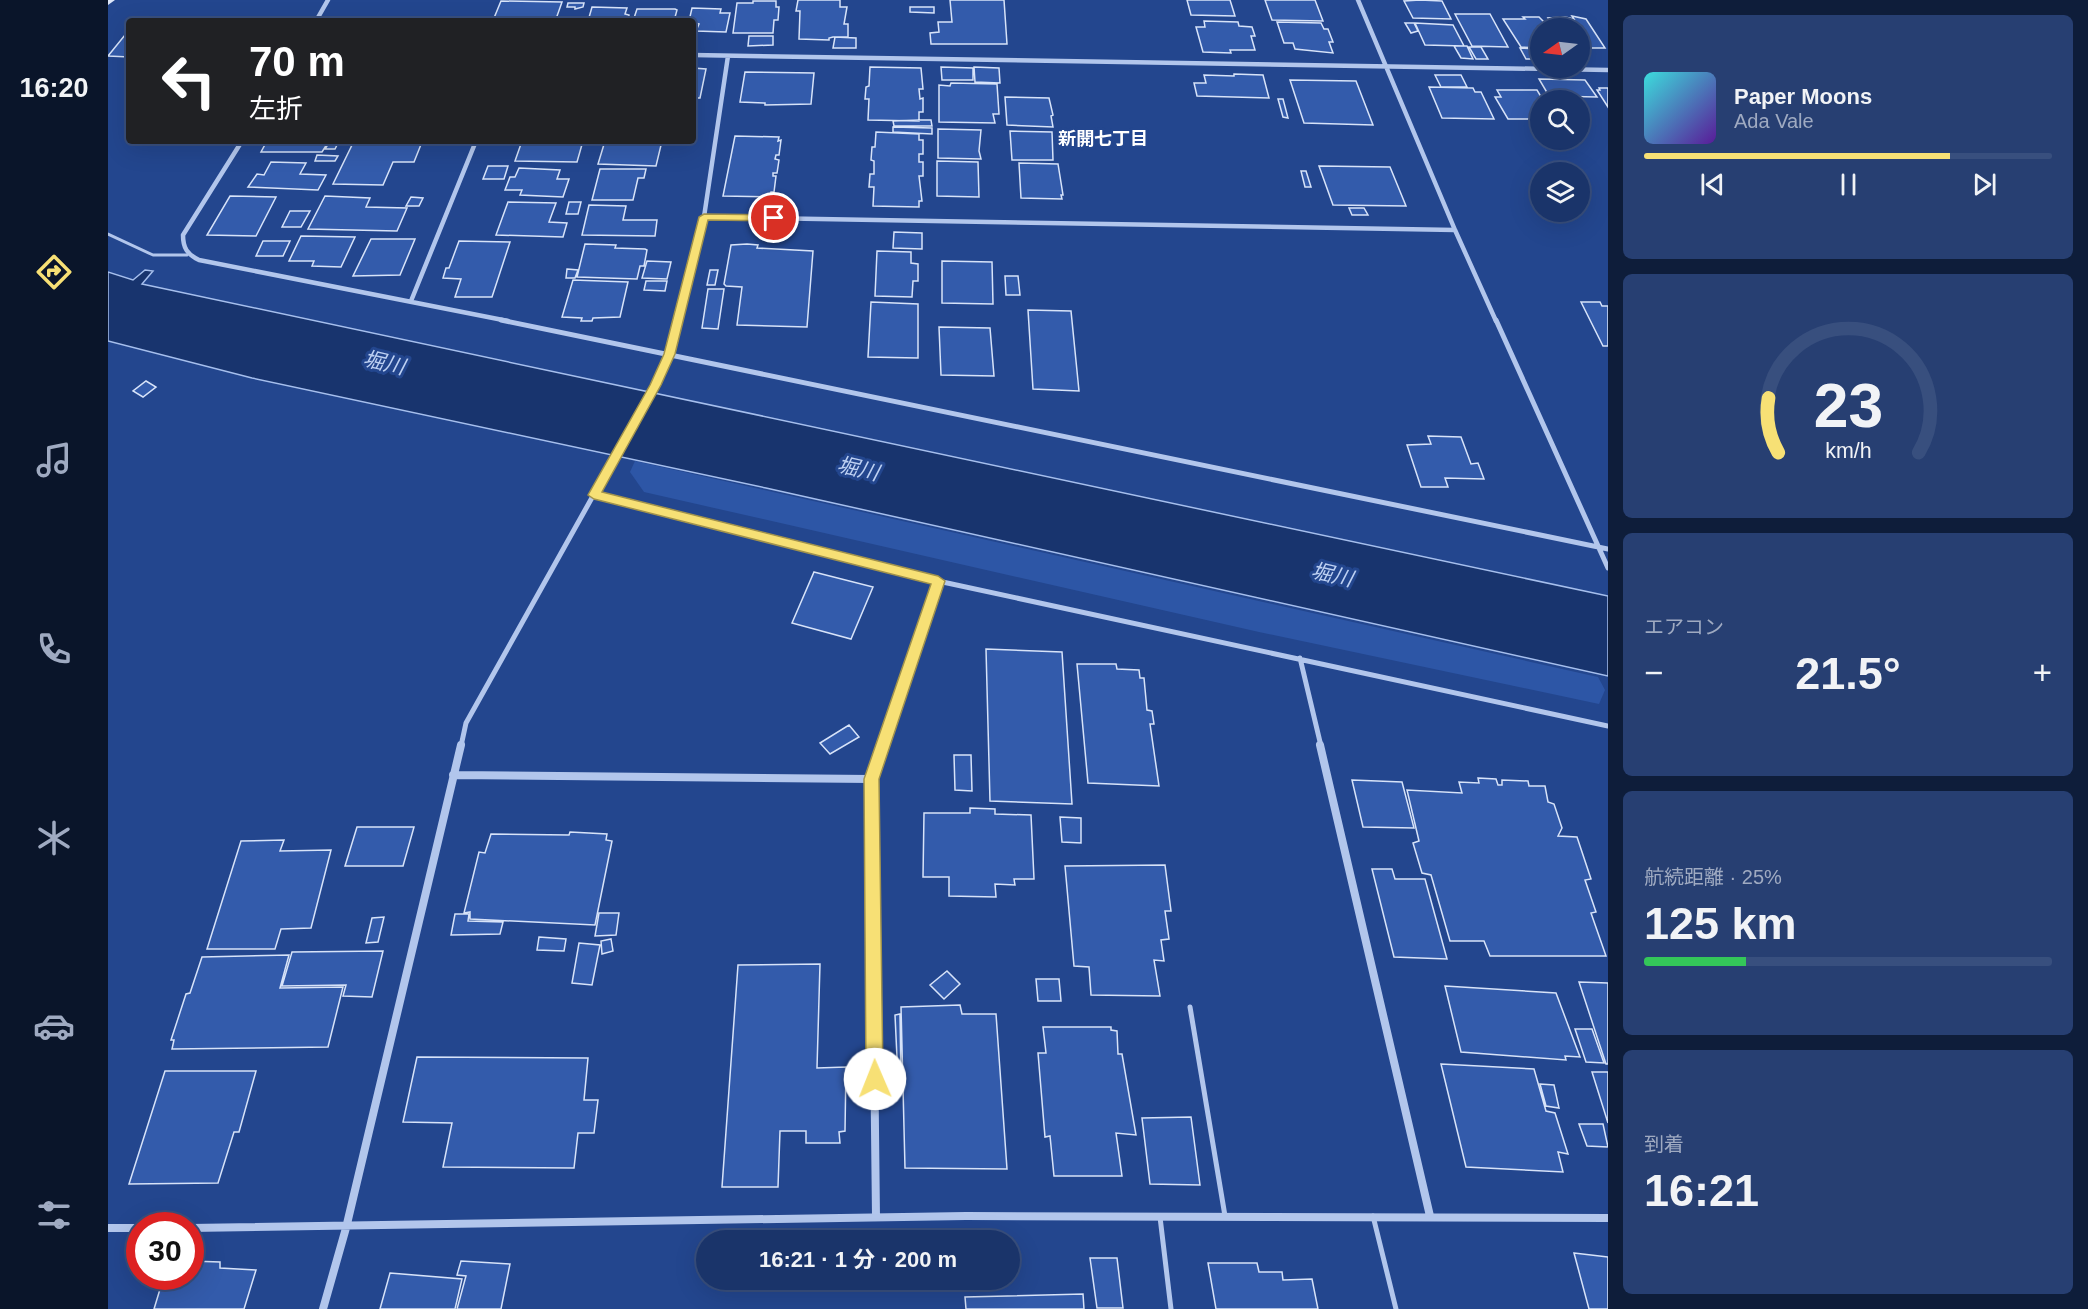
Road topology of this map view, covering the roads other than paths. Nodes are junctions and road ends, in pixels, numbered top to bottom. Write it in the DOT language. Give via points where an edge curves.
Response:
graph roads {
  1 [pos="111,0"];
  2 [pos="328,0"];
  3 [pos="1358,0"];
  4 [pos="108,3"];
  5 [pos="318,18"];
  6 [pos="696,56"];
  7 [pos="728,56"];
  8 [pos="1384,65"];
  9 [pos="1608,70"];
  10 [pos="240,144"];
  11 [pos="475,144"];
  12 [pos="704,217"];
  13 [pos="1455,230"];
  14 [pos="108,234"];
  15 [pos="187,255"];
  16 [pos="411,301"];
  17 [pos="670,354"];
  18 [pos="594,495"];
  19 [pos="1599,546"];
  20 [pos="1608,549"];
  21 [pos="1608,568"];
  22 [pos="938,581"];
  23 [pos="1300,658"];
  24 [pos="1608,726"];
  25 [pos="453,775"];
  26 [pos="871,779"];
  27 [pos="1190,1007"];
  28 [pos="1225,1216"];
  29 [pos="1373,1216"];
  30 [pos="1430,1216"];
  31 [pos="876,1217"];
  32 [pos="1160,1217"];
  33 [pos="1608,1218"];
  34 [pos="108,1228"];
  35 [pos="126,1228"];
  36 [pos="204,1228"];
  37 [pos="346,1228"];
  38 [pos="322,1309"];
  39 [pos="1172,1309"];
  40 [pos="1396,1309"];
  1 -- 4 [label="main road"];
  2 -- 5 [label="street"];
  3 -- 8 [label="street"];
  6 -- 7 [label="street"];
  7 -- 8 [label="street"];
  7 -- 12 [label="street"];
  8 -- 9 [label="street"];
  8 -- 13 [label="street"];
  10 -- 15 [label="street" via="183,235"];
  11 -- 16 [label="street"];
  12 -- 13 [label="street"];
  12 -- 17 [label="street"];
  13 -- 19 [label="street"];
  14 -- 15 [label="lane" via="153,255"];
  15 -- 16 [label="street"];
  16 -- 17 [label="street"];
  17 -- 18 [label="street"];
  17 -- 19 [label="street"];
  18 -- 22 [label="street"];
  18 -- 25 [label="street" via="466,723"];
  19 -- 20 [label="street"];
  19 -- 21 [label="street"];
  22 -- 23 [label="street"];
  22 -- 26 [label="street"];
  23 -- 24 [label="street"];
  23 -- 30 [label="street"];
  25 -- 26 [label="street"];
  25 -- 37 [label="street"];
  26 -- 31 [label="street"];
  27 -- 28 [label="lane"];
  28 -- 29 [label="street"];
  28 -- 32 [label="street"];
  29 -- 30 [label="street"];
  29 -- 40 [label="lane"];
  30 -- 33 [label="street"];
  31 -- 32 [label="street"];
  31 -- 37 [label="street"];
  32 -- 39 [label="lane"];
  34 -- 35 [label="street"];
  36 -- 37 [label="street"];
  37 -- 38 [label="street"];
}
